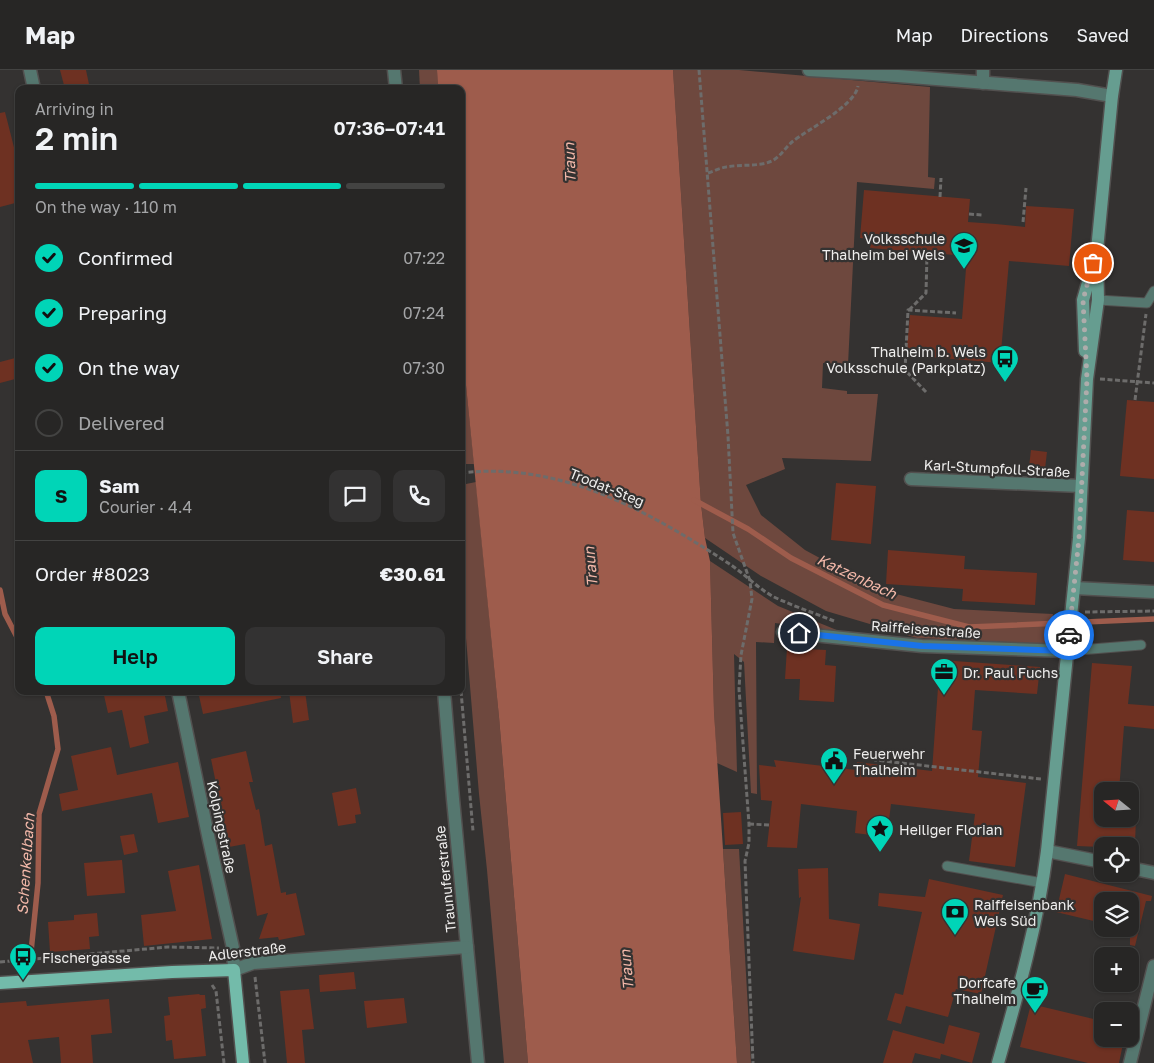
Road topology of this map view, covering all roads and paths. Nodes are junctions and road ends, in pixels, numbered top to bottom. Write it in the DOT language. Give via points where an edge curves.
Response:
graph roads {
  1 [pos="30,70"];
  2 [pos="394,70"];
  3 [pos="699,70"];
  4 [pos="809,70"];
  5 [pos="1116,70"];
  6 [pos="860,71"];
  7 [pos="983,76"];
  8 [pos="33,85"];
  9 [pos="396,85"];
  10 [pos="1112,96"];
  11 [pos="708,173"];
  12 [pos="940,178"];
  13 [pos="1026,188"];
  14 [pos="940,196"];
  15 [pos="969,214"];
  16 [pos="982,215"];
  17 [pos="1023,222"];
  18 [pos="1097,250"];
  19 [pos="927,255"];
  20 [pos="1154,291"];
  21 [pos="1098,300"];
  22 [pos="1147,303"];
  23 [pos="908,310"];
  24 [pos="956,313"];
  25 [pos="1087,379"];
  26 [pos="1138,382"];
  27 [pos="1154,383"];
  28 [pos="926,392"];
  29 [pos="1136,400"];
  30 [pos="465,474"];
  31 [pos="911,479"];
  32 [pos="1081,486"];
  33 [pos="750,580"];
  34 [pos="1074,588"];
  35 [pos="1154,592"];
  36 [pos="1154,611"];
  37 [pos="1071,614"];
  38 [pos="837,622"];
  39 [pos="783,632"];
  40 [pos="1141,645"];
  41 [pos="1067,651"];
  42 [pos="179,695"];
  43 [pos="444,695"];
  44 [pos="875,758"];
  45 [pos="1055,780"];
  46 [pos="748,824"];
  47 [pos="769,825"];
  48 [pos="1048,851"];
  49 [pos="1094,860"];
  50 [pos="947,866"];
  51 [pos="1139,870"];
  52 [pos="1154,873"];
  53 [pos="1043,883"];
  54 [pos="467,947"];
  55 [pos="233,948"];
  56 [pos="0,962"];
  57 [pos="253,963"];
  58 [pos="1154,966"];
  59 [pos="234,970"];
  60 [pos="0,983"];
  61 [pos="216,991"];
  62 [pos="224,1063"];
  63 [pos="243,1063"];
  64 [pos="264,1063"];
  65 [pos="478,1063"];
  66 [pos="754,1063"];
  67 [pos="998,1063"];
  68 [pos="1130,1063"];
  1 -- 8 [label="street"];
  2 -- 9 [label="street"];
  3 -- 11 [label="path"];
  4 -- 6 [label="street"];
  5 -- 10 [label="main road"];
  6 -- 7 [label="street"];
  6 -- 11 [label="path" via="858,91 850,100 772,161 726,167"];
  7 -- 10 [label="street"];
  10 -- 18 [label="main road"];
  11 -- 33 [label="path" via="730,506 733,533"];
  12 -- 14 [label="path"];
  13 -- 17 [label="path"];
  15 -- 16 [label="path"];
  18 -- 21 [label="main road"];
  18 -- 25 [label="main road" via="1083,300"];
  19 -- 23 [label="path" via="926,293"];
  20 -- 22 [label="lane"];
  21 -- 22 [label="lane"];
  21 -- 25 [label="main road"];
  22 -- 26 [label="path"];
  23 -- 24 [label="path"];
  23 -- 28 [label="path" via="905,370"];
  25 -- 26 [label="path"];
  25 -- 32 [label="main road"];
  26 -- 27 [label="path"];
  26 -- 29 [label="path"];
  30 -- 33 [label="path, Trodat-Steg" via="505,471 532,474 588,488 680,533"];
  31 -- 32 [label="street, Karl-Stumpfoll-Straße"];
  32 -- 34 [label="main road"];
  33 -- 38 [label="path, Trodat-Steg" via="773,596"];
  33 -- 46 [label="path" via="752,599 740,655"];
  34 -- 35 [label="street"];
  34 -- 37 [label="main road"];
  36 -- 37 [label="path"];
  37 -- 41 [label="main road"];
  39 -- 41 [label="street, Raiffeisenstraße" via="922,646"];
  40 -- 41 [label="lane"];
  41 -- 45 [label="main road"];
  42 -- 55 [label="street, Kolpingstraße"];
  43 -- 54 [label="street, Traunuferstraße"];
  44 -- 45 [label="path"];
  45 -- 48 [label="main road"];
  46 -- 47 [label="path"];
  46 -- 66 [label="path" via="745,861"];
  48 -- 49 [label="street"];
  48 -- 53 [label="main road"];
  50 -- 53 [label="lane"];
  51 -- 52 [label="street"];
  53 -- 67 [label="main road" via="1028,954"];
  54 -- 57 [label="street, Adlerstraße"];
  54 -- 65 [label="street, Traunuferstraße"];
  55 -- 56 [label="path" via="168,947"];
  55 -- 59 [label="street, Kolpingstraße"];
  57 -- 59 [label="street, Adlerstraße"];
  57 -- 64 [label="path"];
  58 -- 68 [label="street"];
  59 -- 60 [label="main road, Adlerstraße"];
  59 -- 63 [label="main road"];
  61 -- 62 [label="path"];
}
